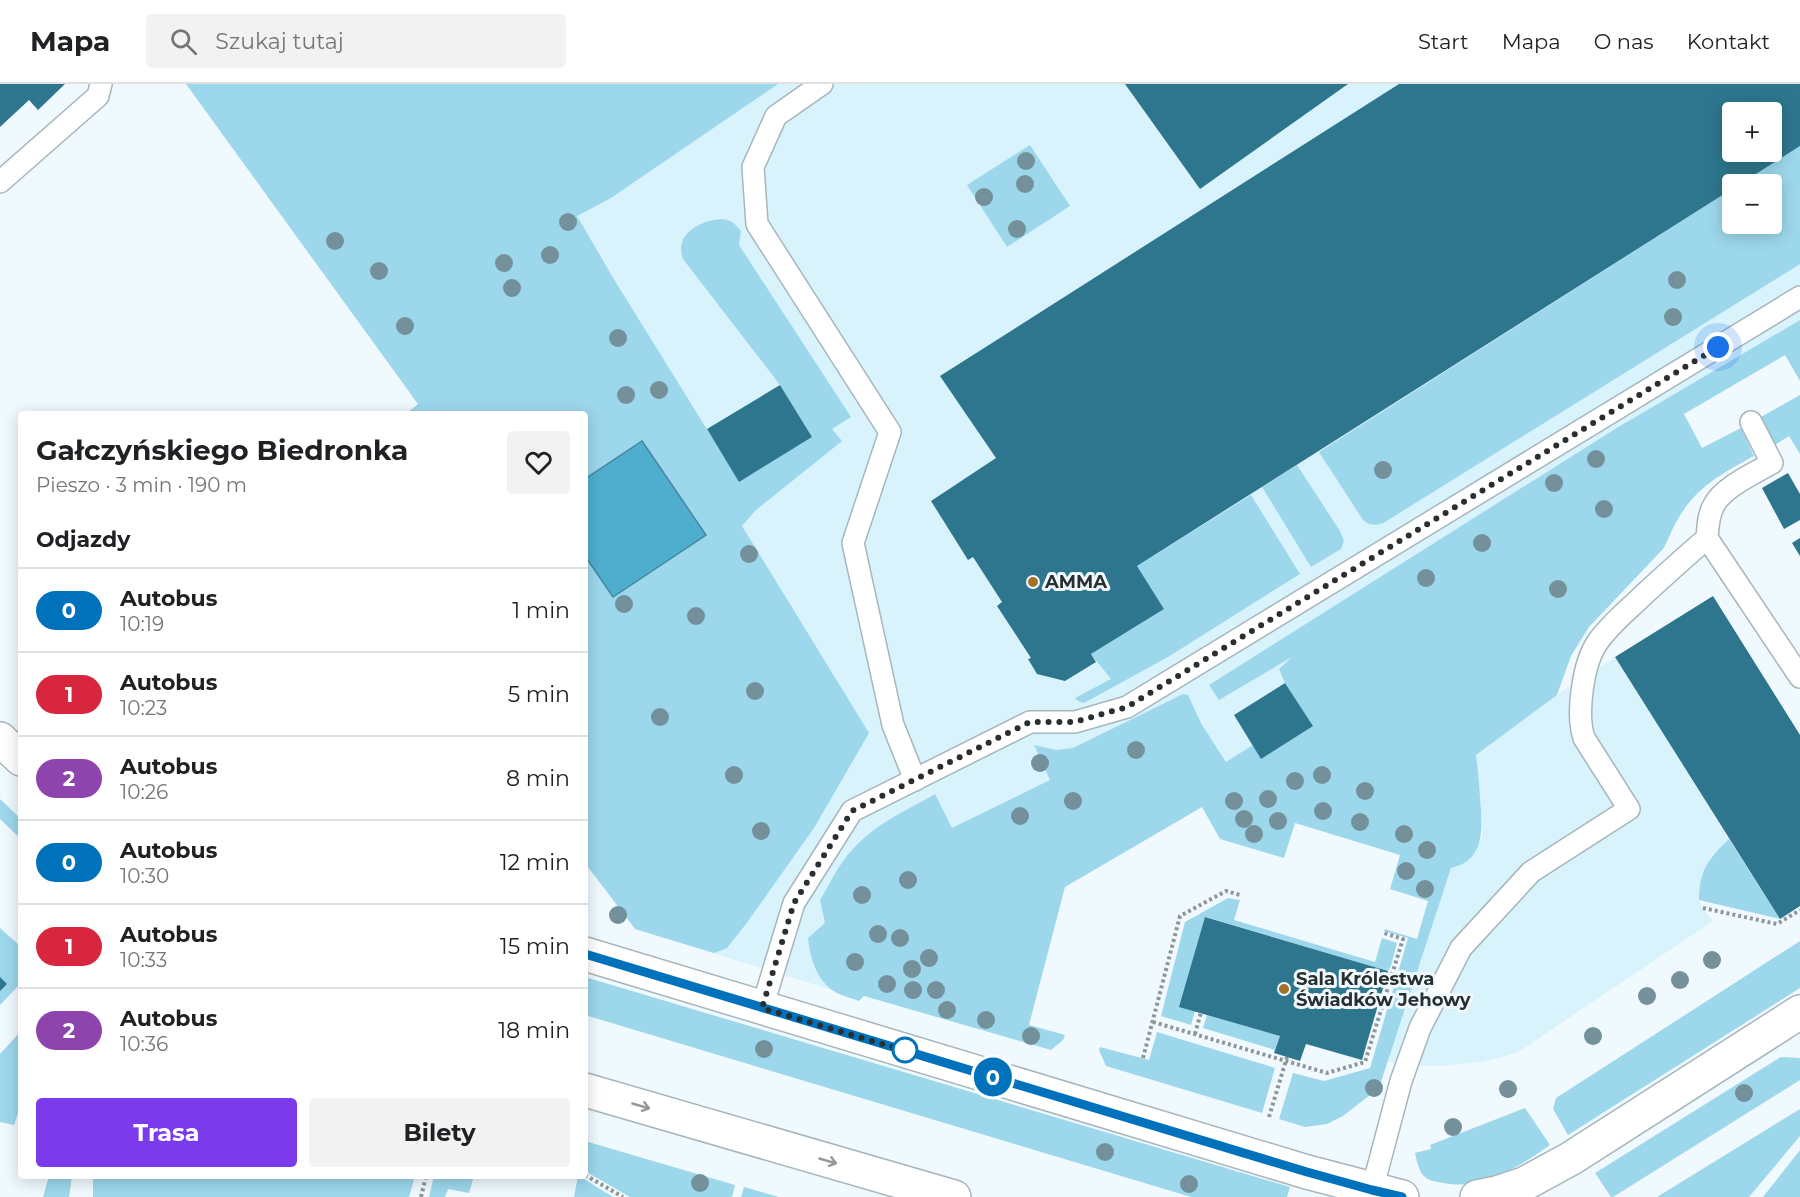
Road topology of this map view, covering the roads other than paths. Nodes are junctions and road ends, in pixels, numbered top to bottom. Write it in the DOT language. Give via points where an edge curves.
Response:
graph roads {
  1 [pos="101,84"];
  2 [pos="822,84"];
  3 [pos="0,182"];
  4 [pos="1800,297"];
  5 [pos="1751,422"];
  6 [pos="1707,538"];
  7 [pos="1800,676"];
  8 [pos="0,734"];
  9 [pos="0,738"];
  10 [pos="18,745"];
  11 [pos="18,756"];
  12 [pos="915,780"];
  13 [pos="588,955"];
  14 [pos="762,1008"];
  15 [pos="1800,1012"];
  16 [pos="588,1091"];
  17 [pos="1515,1190"];
  18 [pos="1387,1194"];
  19 [pos="954,1197"];
  20 [pos="1477,1197"];
  1 -- 3 [label="lane" via="98,96"];
  2 -- 12 [label="lane" via="776,116 753,167 757,224 890,432 853,543 893,725"];
  4 -- 12 [label="lane" via="1127,707 1075,722 1030,722"];
  5 -- 6 [label="lane" via="1772,463 1719,497 1708,522"];
  6 -- 7 [label="lane"];
  6 -- 18 [label="lane" via="1596,644 1580,705 1581,730 1629,809 1531,872 1461,948 1420,1028 1401,1081"];
  8 -- 10 [label="street"];
  9 -- 11 [label="street"];
  12 -- 14 [label="lane" via="852,811 794,903"];
  13 -- 14 [label="street"];
  14 -- 18 [label="street"];
  15 -- 17 [label="street"];
  16 -- 19 [label="street, one-way"];
  17 -- 20 [label="street"];
}
